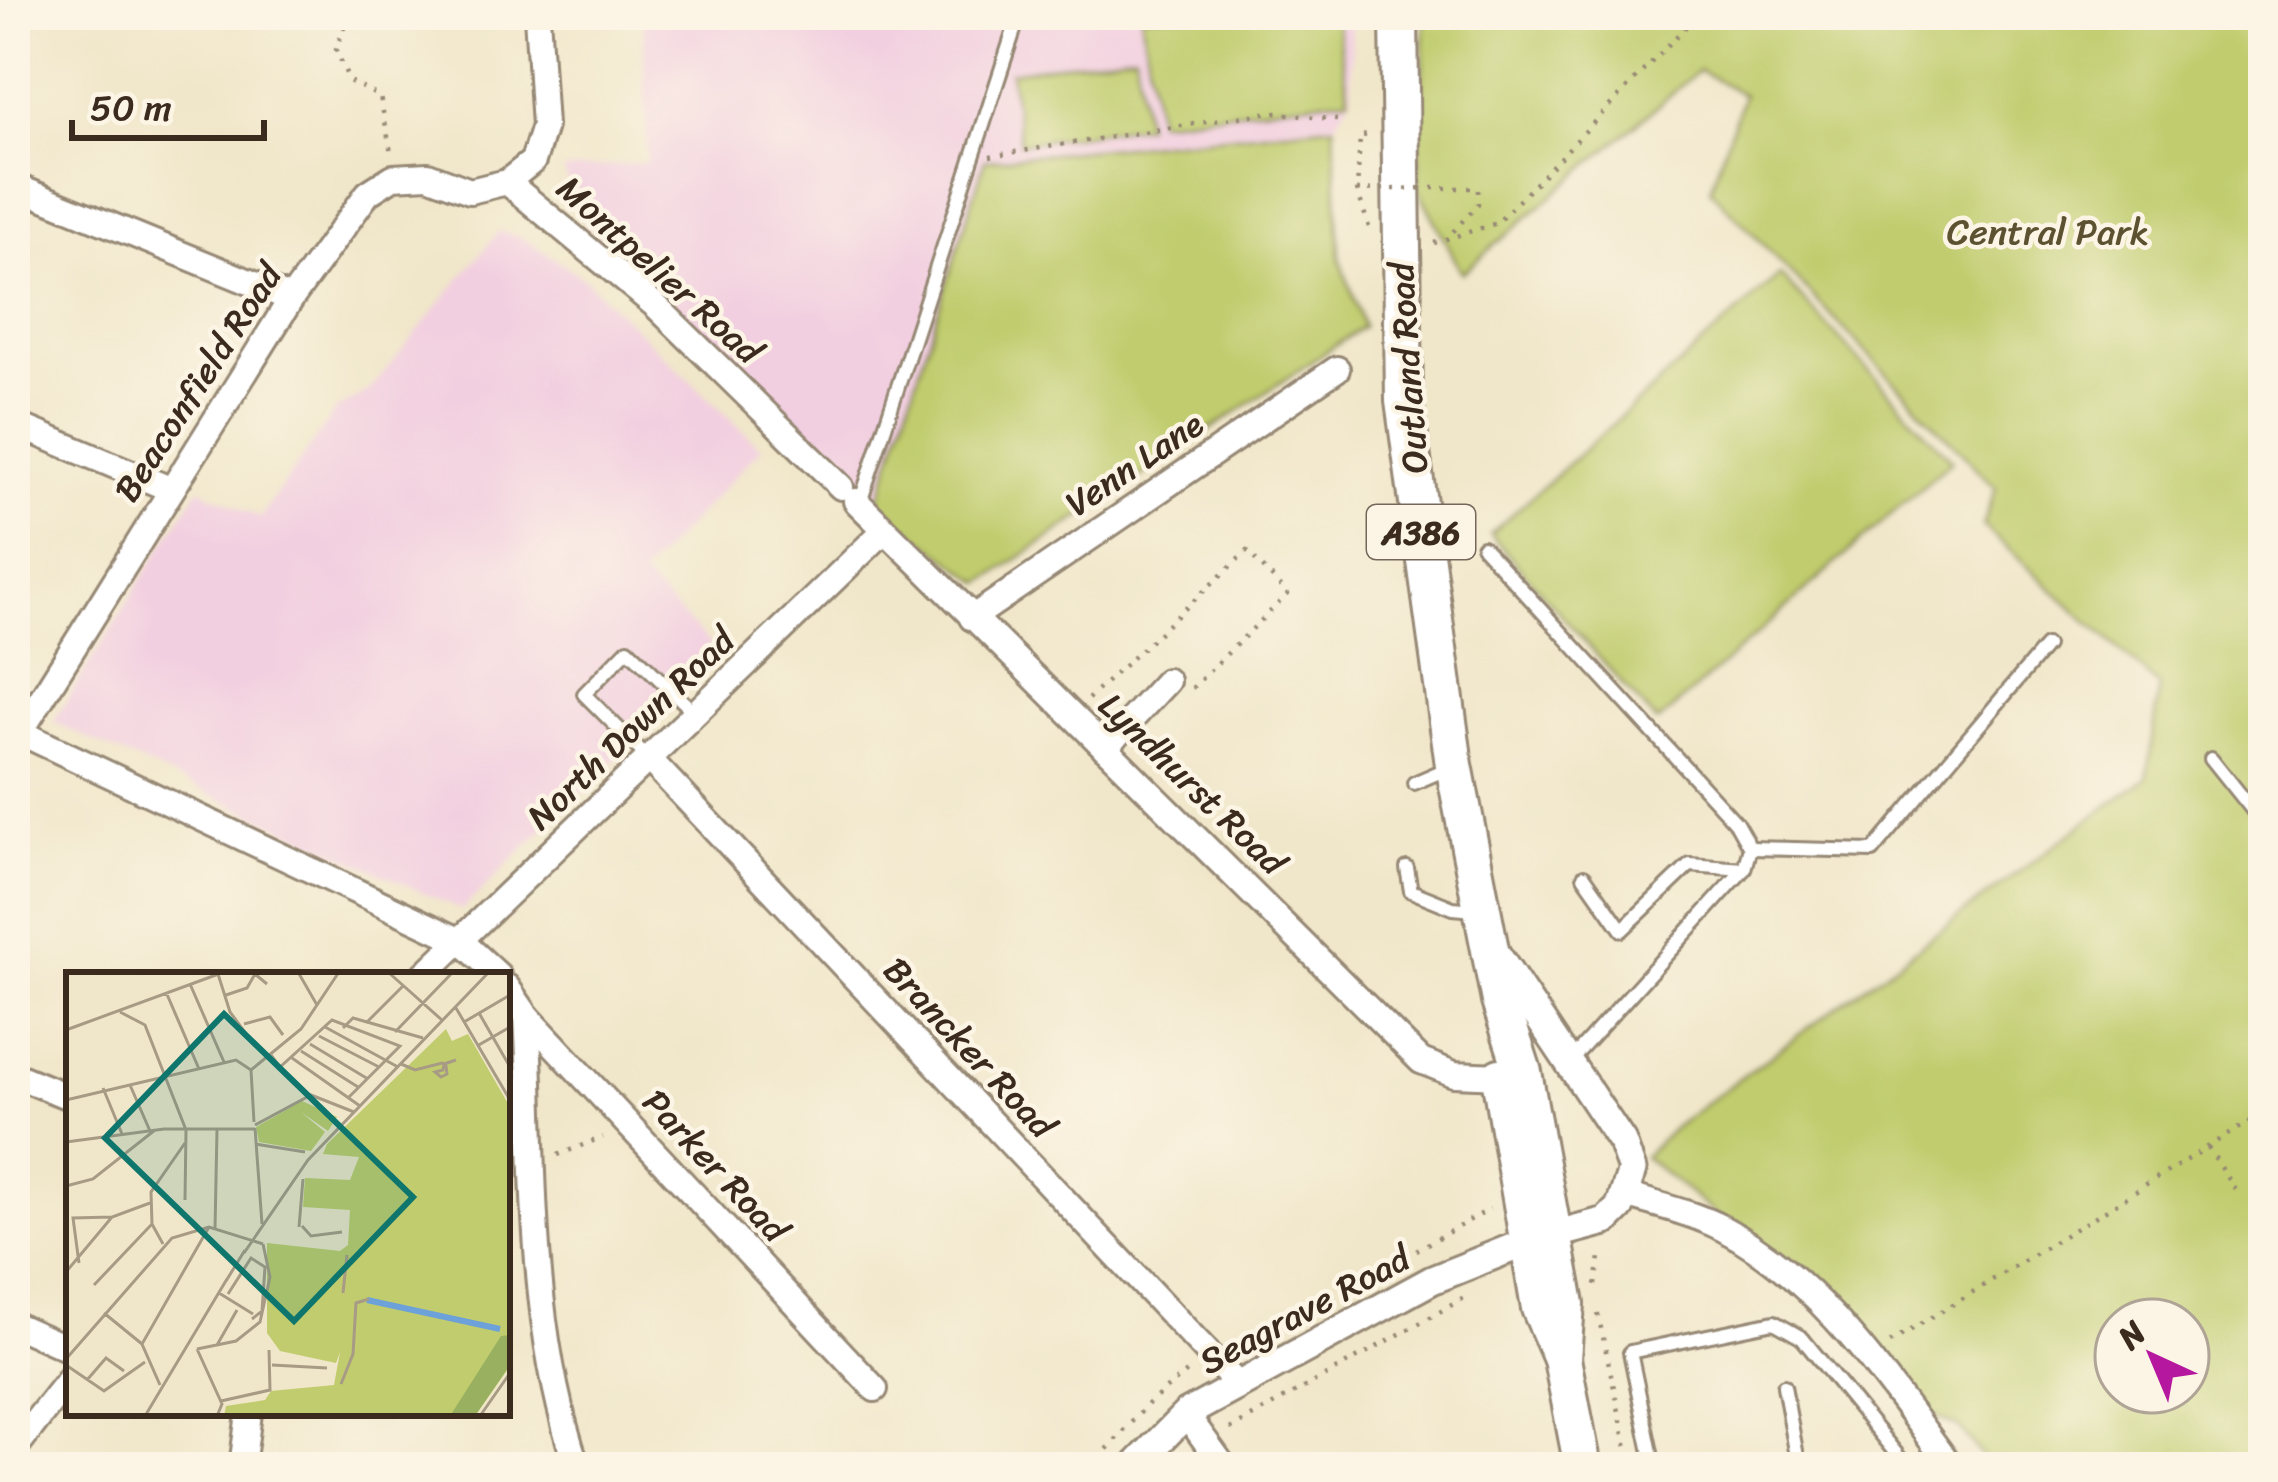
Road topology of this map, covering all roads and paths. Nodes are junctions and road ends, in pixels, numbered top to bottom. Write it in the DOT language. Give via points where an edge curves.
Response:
graph roads {
  1 [pos="349,15"];
  2 [pos="537,15"];
  3 [pos="1019,15"];
  4 [pos="1400,15"];
  5 [pos="1696,15"];
  6 [pos="2254,15"];
  7 [pos="2263,20"];
  8 [pos="1337,120"];
  9 [pos="972,159"];
  10 [pos="393,177"];
  11 [pos="507,182"];
  12 [pos="15,186"];
  13 [pos="1371,235"];
  14 [pos="291,299"];
  15 [pos="1337,369"];
  16 [pos="15,424"];
  17 [pos="170,488"];
  18 [pos="852,497"];
  19 [pos="885,530"];
  20 [pos="1483,547"];
  21 [pos="972,618"];
  22 [pos="2046,646"];
  23 [pos="1175,689"];
  24 [pos="697,714"];
  25 [pos="1071,715"];
  26 [pos="17,735"];
  27 [pos="1105,748"];
  28 [pos="2211,758"];
  29 [pos="650,760"];
  30 [pos="1454,765"];
  31 [pos="1414,783"];
  32 [pos="2263,823"];
  33 [pos="1750,848"];
  34 [pos="1407,868"];
  35 [pos="1744,869"];
  36 [pos="1584,876"];
  37 [pos="1486,928"];
  38 [pos="461,941"];
  39 [pos="427,972"];
  40 [pos="495,972"];
  41 [pos="510,991"];
  42 [pos="1501,1001"];
  43 [pos="527,1016"];
  44 [pos="1571,1060"];
  45 [pos="15,1076"];
  46 [pos="1500,1076"];
  47 [pos="66,1096"];
  48 [pos="2263,1113"];
  49 [pos="630,1126"];
  50 [pos="2208,1147"];
  51 [pos="536,1163"];
  52 [pos="1493,1194"];
  53 [pos="1626,1195"];
  54 [pos="2239,1195"];
  55 [pos="1540,1238"];
  56 [pos="1607,1242"];
  57 [pos="1477,1292"];
  58 [pos="1594,1295"];
  59 [pos="1597,1309"];
  60 [pos="15,1325"];
  61 [pos="66,1348"];
  62 [pos="1210,1354"];
  63 [pos="1868,1357"];
  64 [pos="66,1383"];
  65 [pos="1238,1385"];
  66 [pos="1784,1386"];
  67 [pos="875,1389"];
  68 [pos="1186,1414"];
  69 [pos="249,1416"];
  70 [pos="1208,1444"];
  71 [pos="15,1448"];
  72 [pos="242,1467"];
  73 [pos="577,1467"];
  74 [pos="1091,1467"];
  75 [pos="1134,1467"];
  76 [pos="1224,1467"];
  77 [pos="1582,1467"];
  78 [pos="1631,1467"];
  79 [pos="1654,1467"];
  80 [pos="1799,1467"];
  81 [pos="1907,1467"];
  82 [pos="1951,1467"];
  1 -- 10 [label="path" via="336,49 349,81 380,98"];
  2 -- 11 [label="street, Montpelier Road" via="544,126 533,161"];
  3 -- 9 [label="lane"];
  4 -- 30 [label="main road, Outland Road / A386" via="1404,401"];
  5 -- 13 [label="path, bridge" via="1497,223 1446,239 1478,204 1478,188 1357,190"];
  6 -- 7 [label="path"];
  8 -- 9 [label="path" via="1271,112"];
  9 -- 18 [label="lane"];
  10 -- 11 [label="street" via="428,176 470,191"];
  10 -- 14 [label="street, Beaconfield Road" via="352,212"];
  11 -- 18 [label="street, Montpelier Road" via="656,306"];
  12 -- 14 [label="street"];
  14 -- 17 [label="street, Beaconfield Road"];
  15 -- 21 [label="street, Venn Lane"];
  16 -- 17 [label="street"];
  17 -- 26 [label="street, Beaconfield Road"];
  18 -- 19 [label="street, Lyndhurst Road"];
  19 -- 21 [label="street, Lyndhurst Road"];
  19 -- 24 [label="street, North Down Road"];
  20 -- 33 [label="lane" via="1736,823"];
  21 -- 25 [label="street, Lyndhurst Road"];
  22 -- 33 [label="lane" via="1873,851"];
  23 -- 25 [label="path" via="1288,594 1247,551"];
  23 -- 27 [label="street"];
  24 -- 29 [label="street, North Down Road"];
  24 -- 29 [label="lane" via="628,649 584,694"];
  25 -- 27 [label="street, Lyndhurst Road"];
  26 -- 38 [label="street"];
  27 -- 46 [label="street, Lyndhurst Road" via="1421,1061 1454,1074"];
  28 -- 32 [label="lane"];
  29 -- 38 [label="street, North Down Road"];
  29 -- 62 [label="street, Brancker Road"];
  30 -- 31 [label="lane"];
  30 -- 37 [label="main road, Outland Road / A386"];
  33 -- 35 [label="lane"];
  34 -- 37 [label="lane" via="1411,891"];
  35 -- 36 [label="lane" via="1690,865 1622,930"];
  35 -- 44 [label="lane"];
  37 -- 42 [label="main road, Outland Road / A386"];
  37 -- 44 [label="street"];
  38 -- 39 [label="street, North Down Road"];
  38 -- 40 [label="street"];
  41 -- 43 [label="street, Parker Road"];
  42 -- 46 [label="main road, Outland Road / A386"];
  42 -- 55 [label="main road, Outland Road" via="1523,1072"];
  43 -- 49 [label="street, Parker Road"];
  43 -- 51 [label="street"];
  44 -- 53 [label="street" via="1622,1142 1632,1170"];
  45 -- 47 [label="street"];
  46 -- 55 [label="main road, Outland Road / A386"];
  48 -- 50 [label="path"];
  49 -- 51 [label="path"];
  49 -- 67 [label="street, Parker Road"];
  50 -- 54 [label="path"];
  50 -- 63 [label="path"];
  51 -- 73 [label="street" via="538,1309"];
  52 -- 62 [label="path" via="1495,1206 1437,1240 1242,1348"];
  53 -- 55 [label="street, Seagrave Road" via="1606,1221"];
  53 -- 63 [label="street" via="1720,1227 1780,1266"];
  55 -- 65 [label="street, Seagrave Road" via="1432,1280"];
  55 -- 77 [label="main road, Outland Road / A386" via="1540,1308 1562,1359"];
  56 -- 58 [label="path"];
  57 -- 70 [label="path"];
  59 -- 78 [label="path"];
  60 -- 61 [label="street"];
  62 -- 65 [label="street, Brancker Road"];
  62 -- 74 [label="path" via="1149,1403"];
  63 -- 82 [label="street"];
  64 -- 71 [label="street"];
  65 -- 68 [label="street, Seagrave Road"];
  66 -- 80 [label="lane"];
  68 -- 70 [label="street"];
  68 -- 75 [label="street, Seagrave Road"];
  69 -- 72 [label="street"];
  70 -- 76 [label="street"];
  79 -- 81 [label="lane" via="1630,1352 1774,1322 1802,1338"];
}
